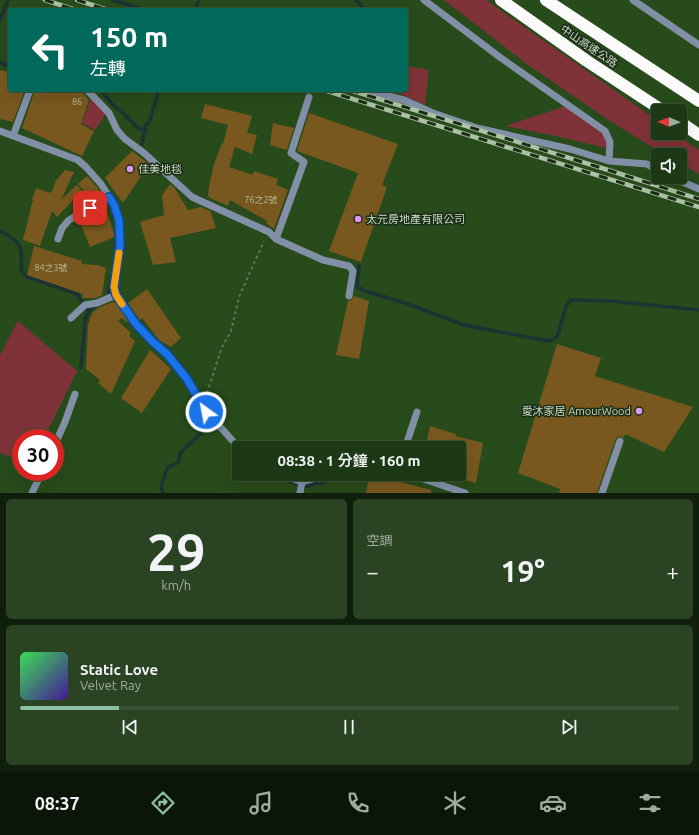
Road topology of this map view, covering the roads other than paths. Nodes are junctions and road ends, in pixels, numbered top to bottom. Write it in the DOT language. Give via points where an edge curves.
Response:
graph roads {
  1 [pos="424,0"];
  2 [pos="501,0"];
  3 [pos="546,0"];
  4 [pos="633,0"];
  5 [pos="699,45"];
  6 [pos="29,92"];
  7 [pos="89,92"];
  8 [pos="373,92"];
  9 [pos="309,97"];
  10 [pos="699,101"];
  11 [pos="652,104"];
  12 [pos="687,127"];
  13 [pos="0,131"];
  14 [pos="699,135"];
  15 [pos="13,136"];
  16 [pos="609,161"];
  17 [pos="651,167"];
  18 [pos="687,184"];
  19 [pos="699,189"];
  20 [pos="109,197"];
  21 [pos="276,239"];
  22 [pos="58,240"];
  23 [pos="116,295"];
  24 [pos="348,296"];
  25 [pos="71,318"];
  26 [pos="75,394"];
  27 [pos="417,412"];
  28 [pos="62,429"];
  29 [pos="233,441"];
  30 [pos="407,441"];
  31 [pos="620,441"];
  32 [pos="38,481"];
  33 [pos="299,481"];
  34 [pos="306,481"];
  35 [pos="430,481"];
  36 [pos="302,482"];
  37 [pos="32,493"];
  38 [pos="300,493"];
  39 [pos="465,493"];
  40 [pos="602,493"];
  1 -- 16 [label="street" via="605,131 610,142"];
  2 -- 11 [label="highway, 中山高速公路"];
  3 -- 10 [label="highway, 中山高速公路"];
  4 -- 5 [label="street"];
  6 -- 15 [label="street"];
  7 -- 21 [label="street" via="109,113 117,130 192,197 269,232"];
  8 -- 16 [label="street" via="404,100 477,128 570,149"];
  9 -- 21 [label="street" via="291,153 304,162"];
  12 -- 14 [label="highway"];
  13 -- 15 [label="street"];
  15 -- 20 [label="street" via="78,160 101,184"];
  16 -- 17 [label="street"];
  18 -- 19 [label="street"];
  20 -- 22 [label="street" via="68,220"];
  20 -- 23 [label="street" via="119,220 120,245 114,287"];
  21 -- 24 [label="street" via="324,260 348,266 353,272"];
  23 -- 25 [label="street" via="98,303 85,305"];
  23 -- 29 [label="street" via="136,324 167,354 187,379 206,412"];
  26 -- 28 [label="street"];
  27 -- 30 [label="street"];
  31 -- 40 [label="street"];
  32 -- 37 [label="street"];
  33 -- 36 [label="street"];
  34 -- 36 [label="street"];
  35 -- 39 [label="street"];
  36 -- 38 [label="street"];
}
